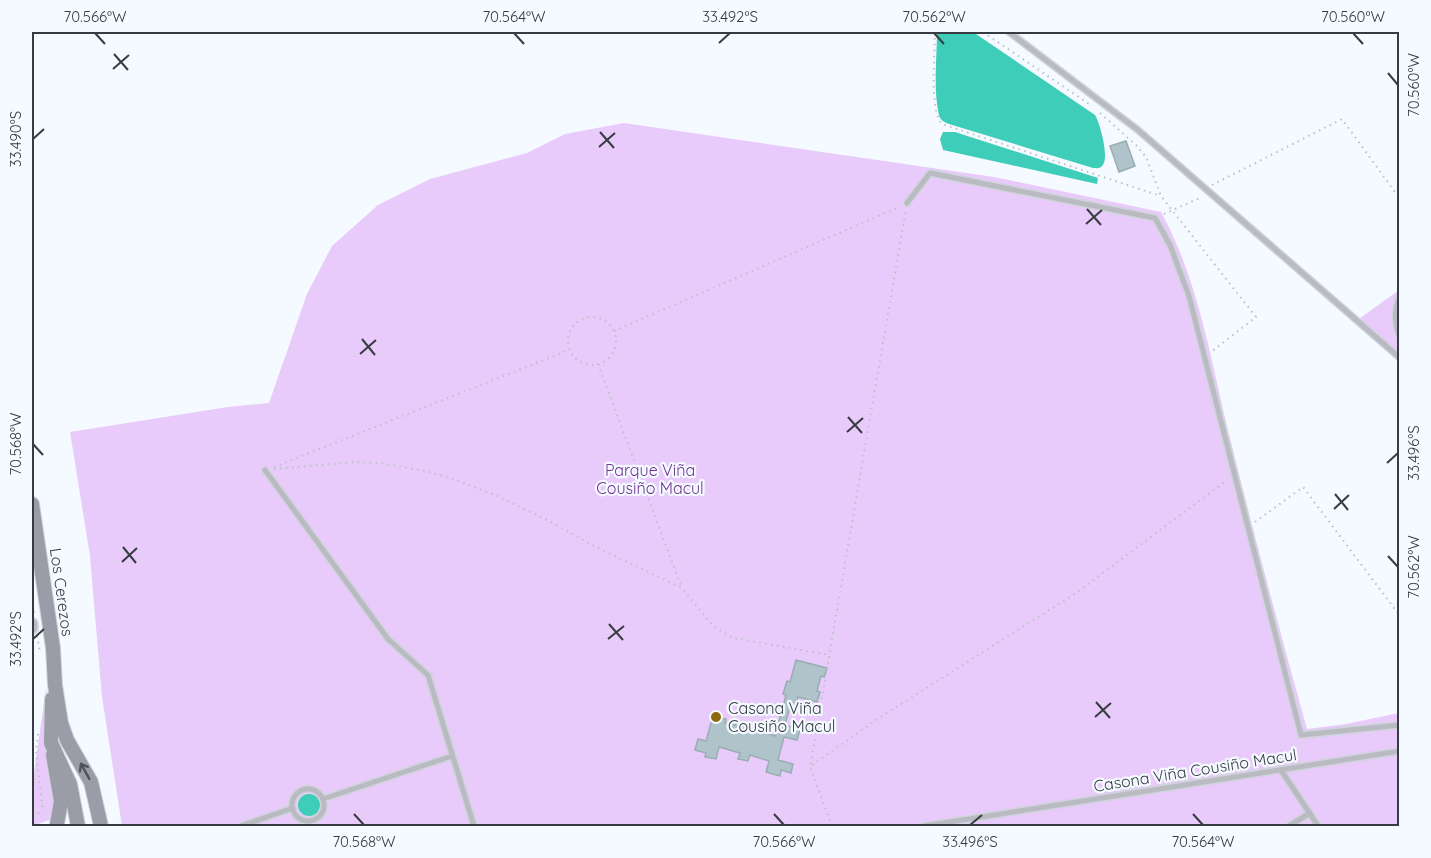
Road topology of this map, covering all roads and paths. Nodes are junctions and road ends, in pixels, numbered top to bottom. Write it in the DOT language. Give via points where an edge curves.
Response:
graph roads {
  1 [pos="935,32"];
  2 [pos="983,32"];
  3 [pos="1009,32"];
  4 [pos="1210,193"];
  5 [pos="1161,196"];
  6 [pos="1400,199"];
  7 [pos="907,203"];
  8 [pos="1173,210"];
  9 [pos="1155,218"];
  10 [pos="1400,296"];
  11 [pos="614,332"];
  12 [pos="1400,337"];
  13 [pos="569,350"];
  14 [pos="1204,357"];
  15 [pos="1400,358"];
  16 [pos="598,364"];
  17 [pos="265,470"];
  18 [pos="1234,475"];
  19 [pos="32,504"];
  20 [pos="1248,528"];
  21 [pos="682,588"];
  22 [pos="1400,616"];
  23 [pos="830,656"];
  24 [pos="55,685"];
  25 [pos="1400,725"];
  26 [pos="51,743"];
  27 [pos="1400,751"];
  28 [pos="452,756"];
  29 [pos="810,766"];
  30 [pos="1281,770"];
  31 [pos="323,799"];
  32 [pos="293,808"];
  33 [pos="43,812"];
  34 [pos="1310,813"];
  35 [pos="32,815"];
  36 [pos="935,825"];
  37 [pos="56,826"];
  38 [pos="79,826"];
  39 [pos="101,826"];
  40 [pos="241,826"];
  41 [pos="474,826"];
  42 [pos="832,826"];
  43 [pos="924,826"];
  44 [pos="1289,826"];
  45 [pos="1318,826"];
  1 -- 5 [label="path" via="934,105 942,124"];
  2 -- 5 [label="path" via="1096,110 1136,144 1146,157"];
  3 -- 4 [label="lane" via="1138,130"];
  4 -- 6 [label="path" via="1212,184 1342,119"];
  4 -- 8 [label="path"];
  4 -- 15 [label="lane"];
  5 -- 8 [label="path"];
  7 -- 9 [label="lane" via="930,173"];
  7 -- 11 [label="path"];
  7 -- 23 [label="path"];
  8 -- 9 [label="path"];
  8 -- 14 [label="path" via="1256,317"];
  9 -- 14 [label="lane" via="1170,245 1188,296"];
  10 -- 12 [label="lane" via="1395,325"];
  11 -- 13 [label="path" via="603,319 587,317 573,326 567,341"];
  11 -- 16 [label="path" via="615,348"];
  13 -- 16 [label="path" via="584,363"];
  13 -- 17 [label="path"];
  14 -- 18 [label="lane"];
  16 -- 21 [label="path"];
  17 -- 21 [label="path" via="355,462 426,471 497,496"];
  17 -- 28 [label="lane" via="388,639 428,675"];
  18 -- 20 [label="lane"];
  18 -- 29 [label="path" via="1076,593"];
  19 -- 24 [label="street, Los Cerezos"];
  20 -- 22 [label="path" via="1304,487"];
  20 -- 25 [label="lane" via="1300,735"];
  21 -- 23 [label="path" via="713,626 733,638"];
  23 -- 29 [label="path"];
  24 -- 26 [label="street, Los Cerezos"];
  39 -- 24 [label="street, Los Cerezos, one-way" via="91,782 63,731"];
  26 -- 37 [label="street" via="61,806"];
  26 -- 38 [label="street, Los Cerezos" via="68,778"];
  27 -- 30 [label="lane, Casona Viña Cousiño Macul"];
  28 -- 31 [label="lane"];
  28 -- 41 [label="lane"];
  29 -- 42 [label="path"];
  30 -- 34 [label="lane"];
  30 -- 36 [label="lane, Casona Viña Cousiño Macul"];
  31 -- 32 [label="lane" via="313,790 303,790 295,796"];
  31 -- 32 [label="lane" via="323,811 311,820 301,819"];
  32 -- 40 [label="lane"];
  33 -- 35 [label="path"];
  34 -- 44 [label="lane"];
  34 -- 45 [label="lane"];
  36 -- 43 [label="lane, Casona Viña Cousiño Macul"];
  37 -- 38 [label="street" via="64,822"];
}
